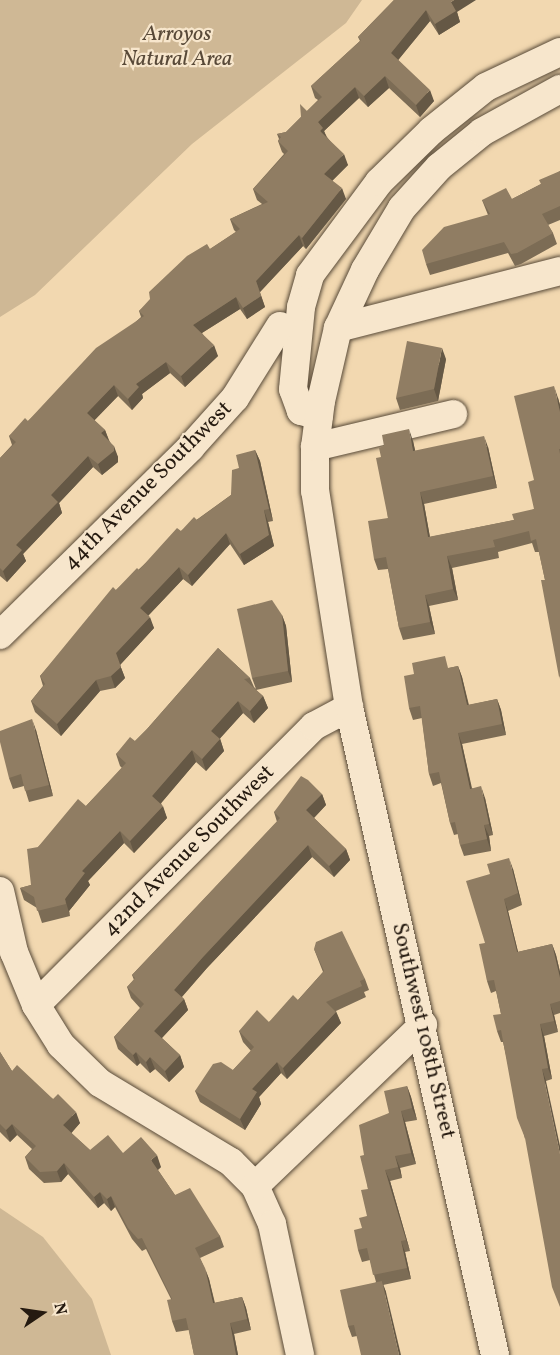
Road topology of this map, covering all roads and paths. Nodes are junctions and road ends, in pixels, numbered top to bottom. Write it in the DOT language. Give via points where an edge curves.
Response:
graph roads {
  1 [pos="560,52"];
  2 [pos="560,89"];
  3 [pos="560,271"];
  4 [pos="280,326"];
  5 [pos="338,328"];
  6 [pos="453,414"];
  7 [pos="319,416"];
  8 [pos="315,447"];
  9 [pos="0,635"];
  10 [pos="349,707"];
  11 [pos="0,891"];
  12 [pos="36,1005"];
  13 [pos="423,1025"];
  14 [pos="255,1186"];
  15 [pos="300,1355"];
  16 [pos="495,1355"];
  1 -- 7 [label="street" via="486,87 431,131 379,182 310,274 301,307 293,389 301,411"];
  2 -- 5 [label="street, Southwest 108th Street" via="482,132 439,167 402,208 365,270"];
  3 -- 5 [label="street"];
  4 -- 9 [label="street, 44th Avenue Southwest" via="235,398 190,448"];
  5 -- 7 [label="street, Southwest 108th Street"];
  6 -- 8 [label="street"];
  7 -- 8 [label="street, Southwest 108th Street"];
  8 -- 10 [label="street, Southwest 108th Street" via="315,491"];
  10 -- 12 [label="street, 42nd Avenue Southwest" via="314,726"];
  10 -- 13 [label="street, Southwest 108th Street"];
  11 -- 12 [label="street" via="14,952"];
  12 -- 14 [label="street" via="62,1045 100,1083 231,1162"];
  13 -- 14 [label="street"];
  13 -- 16 [label="street, Southwest 108th Street"];
  14 -- 15 [label="street" via="272,1224"];
}
